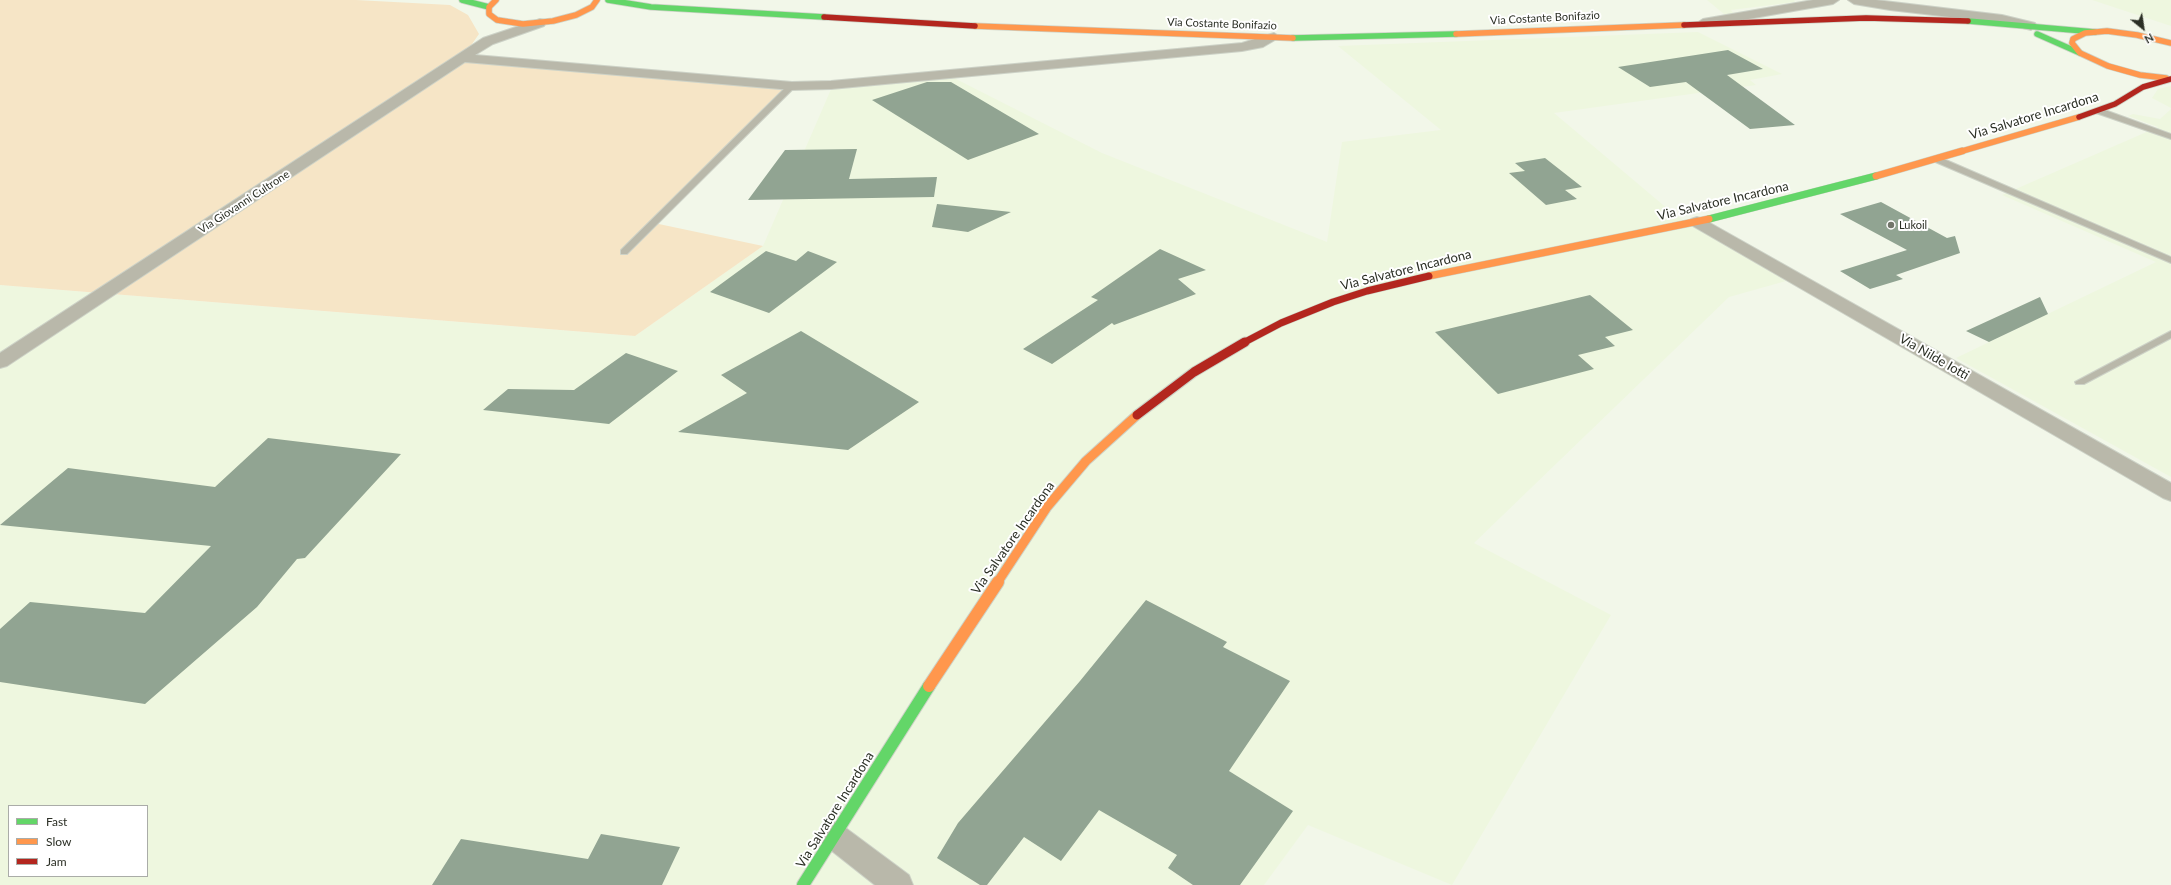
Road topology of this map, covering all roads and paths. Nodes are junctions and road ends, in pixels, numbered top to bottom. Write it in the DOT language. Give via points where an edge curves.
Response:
graph roads {
  1 [pos="462,0"];
  2 [pos="496,0"];
  3 [pos="597,0"];
  4 [pos="608,0"];
  5 [pos="1833,0"];
  6 [pos="1854,0"];
  7 [pos="489,7"];
  8 [pos="651,7"];
  9 [pos="576,15"];
  10 [pos="1793,19"];
  11 [pos="497,20"];
  12 [pos="540,23"];
  13 [pos="1703,23"];
  14 [pos="2031,26"];
  15 [pos="2095,32"];
  16 [pos="1274,37"];
  17 [pos="488,41"];
  18 [pos="2171,42"];
  19 [pos="2080,53"];
  20 [pos="463,58"];
  21 [pos="2094,60"];
  22 [pos="2171,79"];
  23 [pos="792,86"];
  24 [pos="2125,98"];
  25 [pos="2099,111"];
  26 [pos="2171,137"];
  27 [pos="1936,160"];
  28 [pos="1697,222"];
  29 [pos="624,252"];
  30 [pos="2171,260"];
  31 [pos="2171,334"];
  32 [pos="0,362"];
  33 [pos="2080,382"];
  34 [pos="2171,493"];
  35 [pos="833,835"];
  36 [pos="803,885"];
  37 [pos="898,885"];
  1 -- 7 [label="main road"];
  2 -- 7 [label="main road"];
  3 -- 9 [label="main road" via="592,7"];
  4 -- 8 [label="main road"];
  5 -- 13 [label="street"];
  6 -- 14 [label="street" via="1883,6 2002,19"];
  7 -- 11 [label="main road" via="489,14"];
  8 -- 9 [label="main road" via="602,10"];
  8 -- 16 [label="main road, Via Costante Bonifazio" via="1034,29"];
  9 -- 12 [label="main road"];
  10 -- 13 [label="main road, Via Costante Bonifazio"];
  10 -- 14 [label="main road" via="1914,18"];
  10 -- 19 [label="main road" via="2010,28 2047,37"];
  11 -- 12 [label="main road" via="523,24"];
  11 -- 17 [label="street"];
  12 -- 17 [label="street, Via Giovanni Cultrone"];
  13 -- 16 [label="main road, Via Costante Bonifazio" via="1439,35"];
  14 -- 15 [label="main road"];
  15 -- 18 [label="main road" via="2122,32"];
  15 -- 19 [label="main road" via="2085,33 2073,39 2072,43"];
  16 -- 23 [label="street" via="1242,47 838,85"];
  17 -- 20 [label="street, Via Giovanni Cultrone"];
  19 -- 21 [label="main road"];
  20 -- 23 [label="street"];
  20 -- 32 [label="street, Via Giovanni Cultrone"];
  21 -- 22 [label="main road" via="2123,71"];
  21 -- 24 [label="main road" via="2124,83"];
  22 -- 24 [label="main road, Via Salvatore Incardona" via="2153,83"];
  23 -- 29 [label="lane"];
  24 -- 25 [label="main road, Via Salvatore Incardona"];
  25 -- 26 [label="lane"];
  25 -- 27 [label="main road, Via Salvatore Incardona"];
  27 -- 28 [label="main road, Via Salvatore Incardona"];
  27 -- 30 [label="lane"];
  28 -- 34 [label="street, Via Nilde Iotti"];
  28 -- 35 [label="main road, Via Salvatore Incardona" via="1446,272 1367,291 1281,323 1194,372 1126,423 1086,461 1047,507"];
  31 -- 33 [label="lane"];
  35 -- 36 [label="main road, Via Salvatore Incardona"];
  35 -- 37 [label="street"];
}
